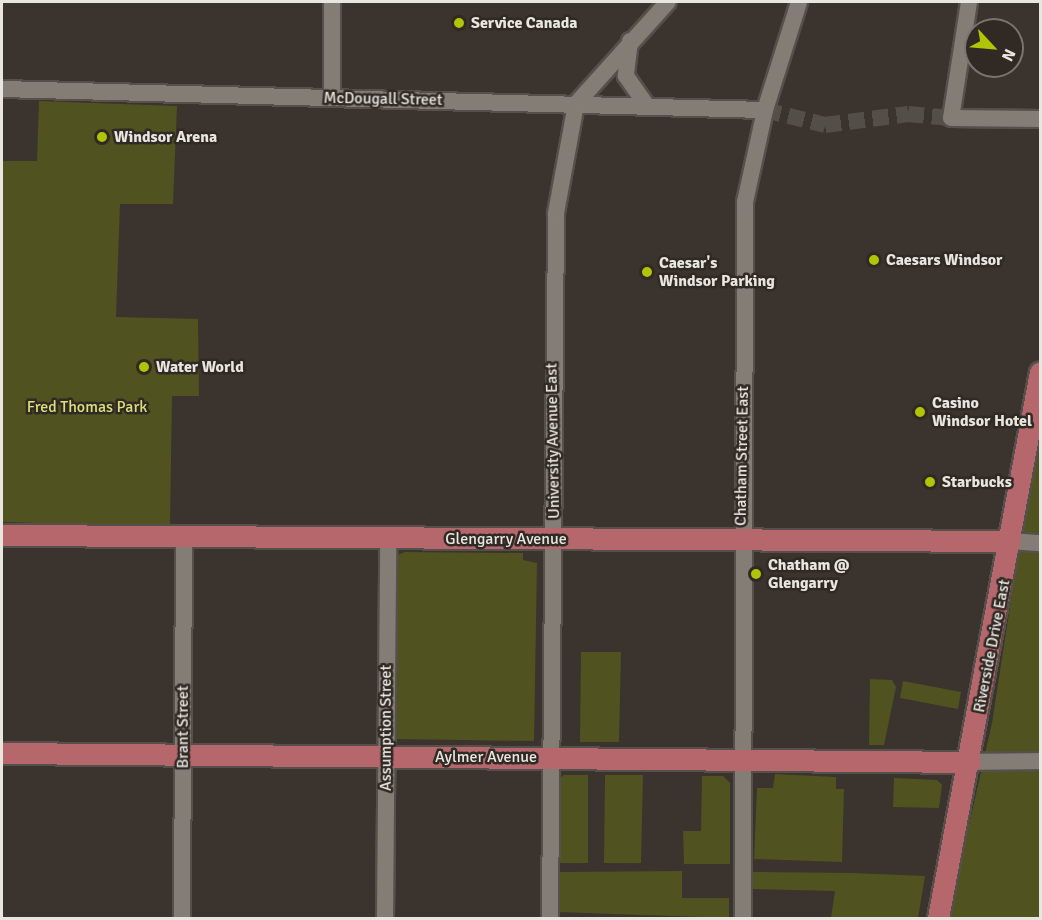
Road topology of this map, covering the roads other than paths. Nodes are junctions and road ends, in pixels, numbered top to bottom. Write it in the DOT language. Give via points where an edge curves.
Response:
graph roads {
  1 [pos="332,2"];
  2 [pos="668,2"];
  3 [pos="799,2"];
  4 [pos="969,2"];
  5 [pos="630,41"];
  6 [pos="2,89"];
  7 [pos="332,98"];
  8 [pos="576,104"];
  9 [pos="647,106"];
  10 [pos="765,110"];
  11 [pos="1041,119"];
  12 [pos="1041,372"];
  13 [pos="2,535"];
  14 [pos="184,536"];
  15 [pos="388,538"];
  16 [pos="554,539"];
  17 [pos="741,541"];
  18 [pos="1010,541"];
  19 [pos="1041,543"];
  20 [pos="2,753"];
  21 [pos="183,755"];
  22 [pos="386,757"];
  23 [pos="552,758"];
  24 [pos="743,760"];
  25 [pos="1041,761"];
  26 [pos="970,762"];
  27 [pos="182,918"];
  28 [pos="385,918"];
  29 [pos="550,918"];
  30 [pos="743,918"];
  31 [pos="938,918"];
  1 -- 7 [label="street"];
  2 -- 5 [label="street"];
  3 -- 10 [label="street, Chatham Street East"];
  4 -- 11 [label="street" via="951,118"];
  5 -- 8 [label="street"];
  5 -- 9 [label="street" via="626,76"];
  6 -- 7 [label="street, McDougall Street"];
  7 -- 8 [label="street, McDougall Street"];
  8 -- 9 [label="street, McDougall Street"];
  8 -- 16 [label="street, University Avenue East" via="552,257"];
  9 -- 10 [label="street, McDougall Street"];
  10 -- 17 [label="street, Chatham Street East" via="745,202"];
  12 -- 18 [label="main road, Riverside Drive East"];
  13 -- 14 [label="main road, Glengarry Avenue"];
  14 -- 15 [label="main road, Glengarry Avenue"];
  14 -- 21 [label="street, Brant Street"];
  15 -- 16 [label="main road, Glengarry Avenue"];
  15 -- 22 [label="street, Assumption Street"];
  16 -- 17 [label="main road, Glengarry Avenue"];
  16 -- 23 [label="street, University Avenue East"];
  17 -- 18 [label="main road, Glengarry Avenue"];
  17 -- 24 [label="street, Chatham Street East"];
  18 -- 19 [label="street"];
  18 -- 26 [label="main road, Riverside Drive East"];
  20 -- 21 [label="main road, Aylmer Avenue"];
  21 -- 22 [label="main road, Aylmer Avenue"];
  21 -- 27 [label="street, Brant Street"];
  22 -- 23 [label="main road, Aylmer Avenue"];
  22 -- 28 [label="street, Assumption Street"];
  23 -- 24 [label="main road, Aylmer Avenue"];
  23 -- 29 [label="street, University Avenue East"];
  24 -- 26 [label="main road, Aylmer Avenue"];
  24 -- 30 [label="street, Chatham Street East"];
  25 -- 26 [label="street"];
  26 -- 31 [label="main road, Riverside Drive East"];
}
